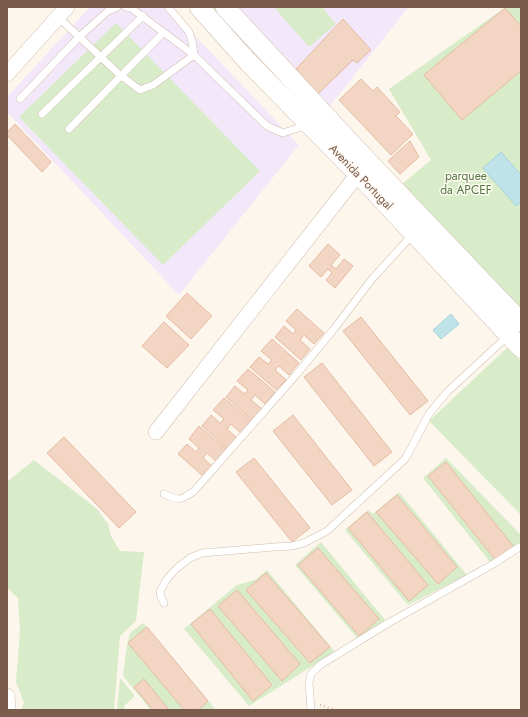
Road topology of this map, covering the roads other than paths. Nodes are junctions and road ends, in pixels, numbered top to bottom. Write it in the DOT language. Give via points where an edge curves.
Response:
graph roads {
  1 [pos="117,7"];
  2 [pos="126,7"];
  3 [pos="168,7"];
  4 [pos="199,7"];
  5 [pos="225,7"];
  6 [pos="63,12"];
  7 [pos="142,16"];
  8 [pos="163,33"];
  9 [pos="79,37"];
  10 [pos="100,56"];
  11 [pos="194,56"];
  12 [pos="7,74"];
  13 [pos="120,75"];
  14 [pos="20,99"];
  15 [pos="42,114"];
  16 [pos="309,124"];
  17 [pos="69,129"];
  18 [pos="358,174"];
  19 [pos="414,233"];
  20 [pos="517,335"];
  21 [pos="156,432"];
  22 [pos="164,494"];
  23 [pos="521,546"];
  24 [pos="164,604"];
  25 [pos="7,696"];
  26 [pos="8,710"];
  27 [pos="311,710"];
  1 -- 9 [label="lane" via="108,11"];
  2 -- 7 [label="lane"];
  3 -- 11 [label="lane" via="189,32"];
  4 -- 16 [label="street, Avenida Portugal"];
  5 -- 20 [label="street, Avenida Portugal" via="361,154"];
  6 -- 9 [label="lane"];
  6 -- 12 [label="street"];
  7 -- 8 [label="lane"];
  7 -- 10 [label="lane"];
  8 -- 11 [label="lane"];
  8 -- 13 [label="lane"];
  9 -- 10 [label="lane"];
  9 -- 14 [label="lane"];
  10 -- 13 [label="lane"];
  10 -- 15 [label="lane"];
  11 -- 13 [label="lane" via="153,85 140,90"];
  11 -- 16 [label="lane" via="267,126 283,133"];
  13 -- 17 [label="lane"];
  16 -- 18 [label="street, Avenida Portugal"];
  18 -- 19 [label="street, Avenida Portugal"];
  18 -- 21 [label="street"];
  19 -- 20 [label="street, Avenida Portugal"];
  19 -- 22 [label="lane" via="194,491 183,499 174,499"];
  20 -- 24 [label="lane" via="447,392 429,414 404,460 327,532 292,546 202,553 190,558 177,568 160,591"];
  23 -- 27 [label="lane" via="320,665 311,674 309,683"];
  25 -- 26 [label="street"];
}
